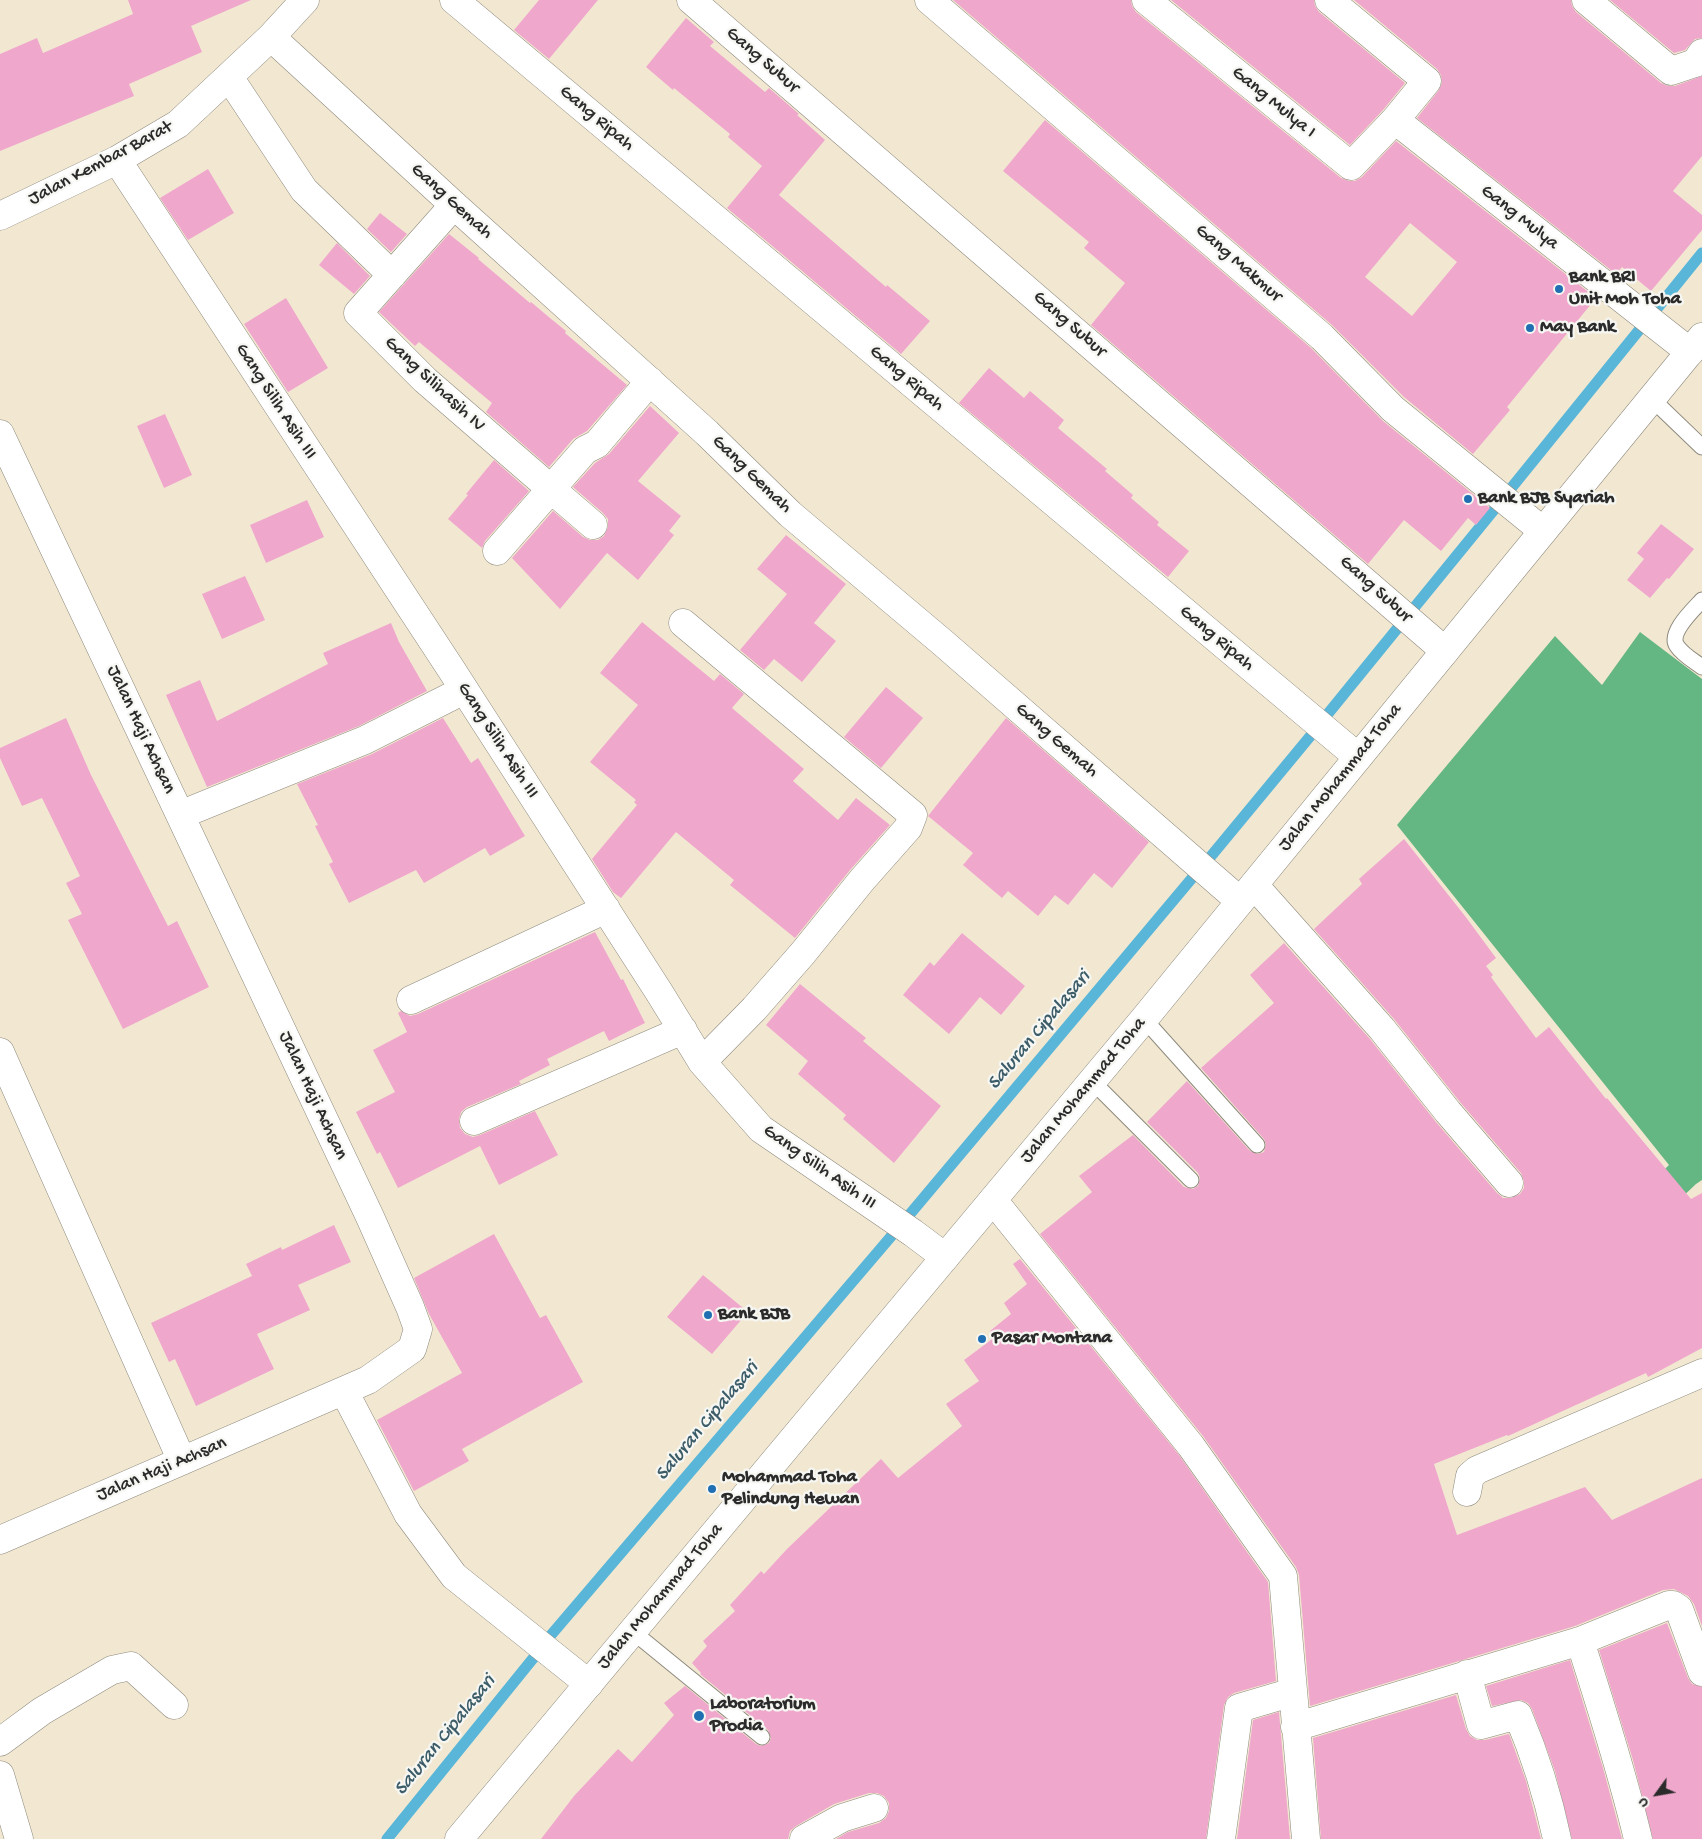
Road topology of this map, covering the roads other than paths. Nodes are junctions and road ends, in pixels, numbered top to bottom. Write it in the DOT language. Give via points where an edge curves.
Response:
graph roads {
  1 [pos="306,0"];
  2 [pos="454,0"];
  3 [pos="691,0"];
  4 [pos="929,0"];
  5 [pos="1146,0"];
  6 [pos="1329,0"];
  7 [pos="1586,0"];
  8 [pos="271,37"];
  9 [pos="1702,53"];
  10 [pos="229,78"];
  11 [pos="1395,120"];
  12 [pos="117,160"];
  13 [pos="454,206"];
  14 [pos="0,216"];
  15 [pos="392,275"];
  16 [pos="1696,344"];
  17 [pos="650,381"];
  18 [pos="1652,399"];
  19 [pos="0,434"];
  20 [pos="1702,447"];
  21 [pos="551,489"];
  22 [pos="593,525"];
  23 [pos="1543,531"];
  24 [pos="498,551"];
  25 [pos="1702,600"];
  26 [pos="683,623"];
  27 [pos="1445,651"];
  28 [pos="1702,667"];
  29 [pos="464,690"];
  30 [pos="1358,757"];
  31 [pos="180,815"];
  32 [pos="1247,893"];
  33 [pos="606,909"];
  34 [pos="412,1000"];
  35 [pos="1144,1019"];
  36 [pos="683,1030"];
  37 [pos="0,1052"];
  38 [pos="702,1062"];
  39 [pos="1092,1080"];
  40 [pos="474,1122"];
  41 [pos="1257,1145"];
  42 [pos="1191,1180"];
  43 [pos="1508,1183"];
  44 [pos="993,1200"];
  45 [pos="945,1256"];
  46 [pos="1702,1373"];
  47 [pos="344,1390"];
  48 [pos="182,1461"];
  49 [pos="1467,1492"];
  50 [pos="0,1540"];
  51 [pos="632,1632"];
  52 [pos="1580,1641"];
  53 [pos="1702,1672"];
  54 [pos="1467,1674"];
  55 [pos="588,1684"];
  56 [pos="1293,1692"];
  57 [pos="174,1705"];
  58 [pos="1295,1727"];
  59 [pos="762,1737"];
  60 [pos="0,1742"];
  61 [pos="0,1775"];
  62 [pos="874,1808"];
  63 [pos="18,1839"];
  64 [pos="459,1839"];
  65 [pos="804,1839"];
  66 [pos="1221,1839"];
  67 [pos="1306,1839"];
  68 [pos="1557,1839"];
  69 [pos="1638,1839"];
  1 -- 8 [label="street, Jalan Kembar Barat"];
  2 -- 30 [label="street, Gang Ripah"];
  3 -- 27 [label="street, Gang Subur"];
  4 -- 23 [label="street, Gang Makmur" via="1322,337 1393,409"];
  5 -- 11 [label="street, Gang Mulya I" via="1351,166"];
  6 -- 11 [label="street" via="1427,82"];
  7 -- 9 [label="street" via="1671,72 1695,63"];
  8 -- 10 [label="street, Jalan Kembar Barat"];
  8 -- 13 [label="street, Gang Gemah"];
  10 -- 12 [label="street, Jalan Kembar Barat" via="178,124"];
  10 -- 15 [label="street" via="304,190"];
  11 -- 16 [label="street, Gang Mulya"];
  12 -- 14 [label="street, Jalan Kembar Barat"];
  12 -- 29 [label="street, Gang Silih Asih III"];
  13 -- 15 [label="street, Gang Silihasih IV"];
  13 -- 17 [label="street, Gang Gemah"];
  15 -- 21 [label="street, Gang Silihasih IV" via="358,313 425,380"];
  16 -- 18 [label="street, Jalan Mohammad Toha"];
  17 -- 21 [label="street" via="597,444 585,450"];
  17 -- 32 [label="street, Gang Gemah" via="790,514"];
  18 -- 20 [label="lane"];
  18 -- 23 [label="street, Jalan Mohammad Toha"];
  19 -- 31 [label="street, Jalan Haji Achsan"];
  21 -- 22 [label="street, Gang Silihasih IV"];
  21 -- 24 [label="street"];
  23 -- 27 [label="street, Jalan Mohammad Toha"];
  25 -- 28 [label="lane" via="1674,639 1677,646"];
  26 -- 38 [label="street" via="913,815 908,828 803,953"];
  27 -- 30 [label="street, Jalan Mohammad Toha"];
  29 -- 31 [label="street" via="365,740"];
  29 -- 33 [label="street, Gang Silih Asih III"];
  30 -- 32 [label="street, Jalan Mohammad Toha"];
  31 -- 47 [label="street, Jalan Haji Achsan" via="370,1217 418,1330 412,1349 368,1380"];
  32 -- 35 [label="street, Jalan Mohammad Toha"];
  32 -- 43 [label="street, Gang Gemah" via="1382,1029"];
  33 -- 34 [label="street"];
  33 -- 36 [label="street, Gang Silih Asih III"];
  35 -- 39 [label="street, Jalan Mohammad Toha"];
  35 -- 41 [label="lane"];
  36 -- 38 [label="street, Gang Silih Asih III"];
  36 -- 40 [label="street"];
  37 -- 48 [label="street"];
  38 -- 45 [label="street, Gang Silih Asih III" via="761,1129"];
  39 -- 42 [label="lane"];
  39 -- 44 [label="street, Jalan Mohammad Toha"];
  44 -- 45 [label="street, Jalan Mohammad Toha"];
  44 -- 56 [label="street" via="1191,1446 1283,1576"];
  45 -- 51 [label="street, Jalan Mohammad Toha"];
  46 -- 49 [label="street" via="1477,1470 1470,1476"];
  47 -- 48 [label="street, Jalan Haji Achsan"];
  47 -- 55 [label="street" via="408,1514 454,1576"];
  48 -- 50 [label="street, Jalan Haji Achsan"];
  51 -- 55 [label="street, Jalan Mohammad Toha"];
  51 -- 59 [label="lane"];
  52 -- 53 [label="street" via="1674,1605 1679,1609"];
  52 -- 54 [label="street"];
  52 -- 69 [label="street" via="1607,1724"];
  54 -- 58 [label="street"];
  54 -- 68 [label="street" via="1481,1725 1518,1715 1532,1748"];
  55 -- 64 [label="street, Jalan Mohammad Toha"];
  56 -- 58 [label="street"];
  56 -- 66 [label="street" via="1239,1708"];
  57 -- 60 [label="street" via="131,1666 112,1670 42,1711"];
  58 -- 67 [label="street"];
  61 -- 63 [label="street"];
  62 -- 65 [label="street" via="842,1818"];
}
